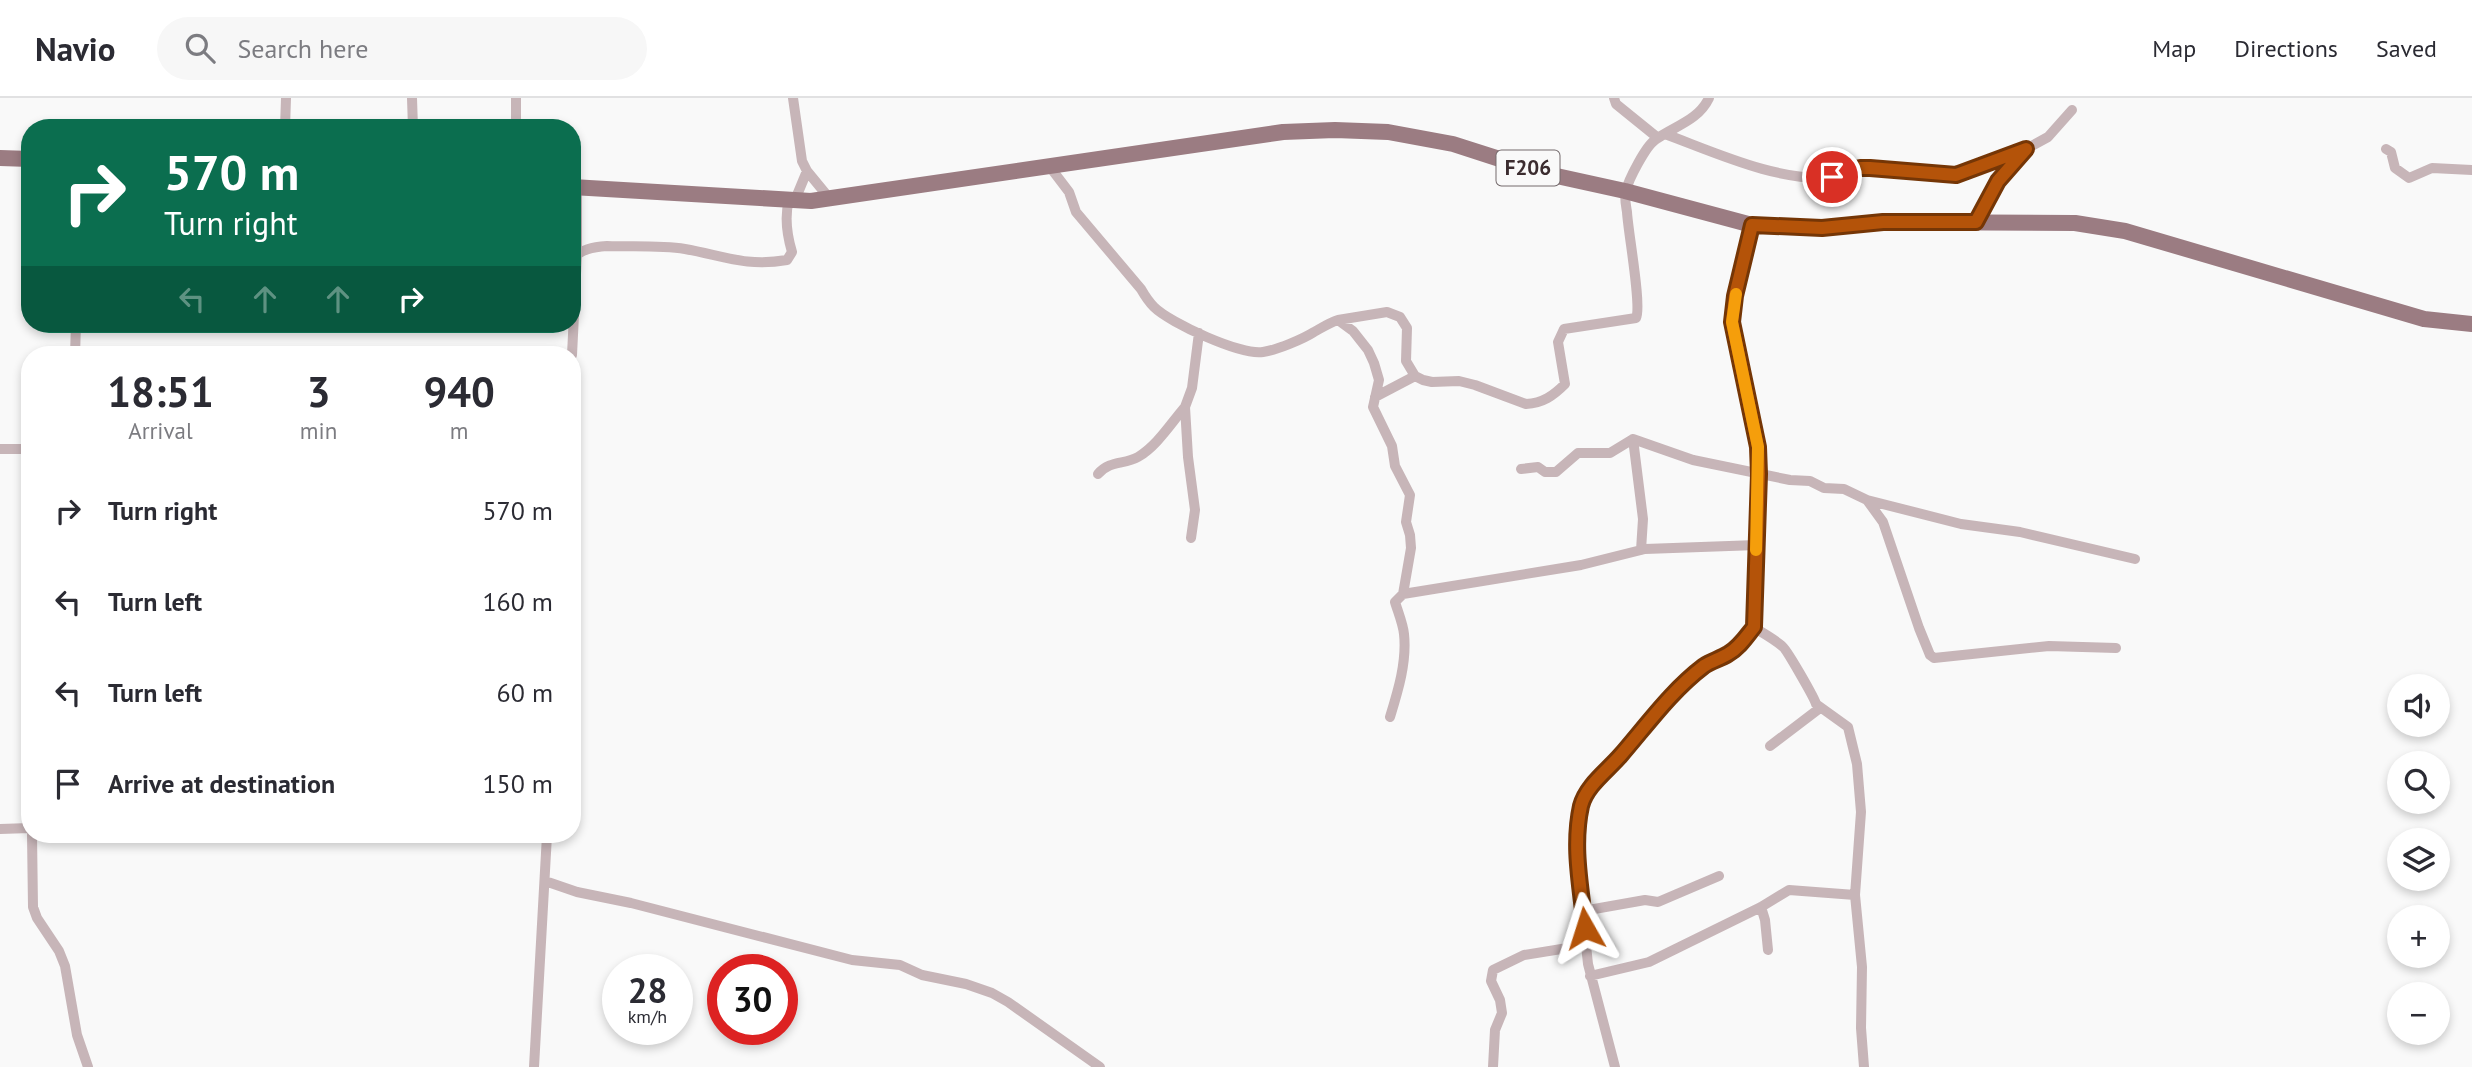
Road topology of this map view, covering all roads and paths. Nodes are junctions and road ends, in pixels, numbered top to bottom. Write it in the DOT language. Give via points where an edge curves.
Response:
graph roads {
  1 [pos="286,98"];
  2 [pos="412,98"];
  3 [pos="516,98"];
  4 [pos="793,98"];
  5 [pos="1614,98"];
  6 [pos="1709,98"];
  7 [pos="2072,110"];
  8 [pos="285,119"];
  9 [pos="413,119"];
  10 [pos="516,119"];
  11 [pos="1662,136"];
  12 [pos="2026,149"];
  13 [pos="2386,149"];
  14 [pos="0,158"];
  15 [pos="21,159"];
  16 [pos="1050,167"];
  17 [pos="2472,170"];
  18 [pos="807,171"];
  19 [pos="581,188"];
  20 [pos="1625,191"];
  21 [pos="830,199"];
  22 [pos="792,200"];
  23 [pos="1976,222"];
  24 [pos="1752,225"];
  25 [pos="581,254"];
  26 [pos="1338,320"];
  27 [pos="2472,324"];
  28 [pos="1199,333"];
  29 [pos="1415,376"];
  30 [pos="1375,397"];
  31 [pos="1185,407"];
  32 [pos="1633,439"];
  33 [pos="0,449"];
  34 [pos="21,449"];
  35 [pos="1521,469"];
  36 [pos="1098,474"];
  37 [pos="1759,474"];
  38 [pos="1867,500"];
  39 [pos="1191,538"];
  40 [pos="1757,545"];
  41 [pos="1641,550"];
  42 [pos="2135,559"];
  43 [pos="1403,594"];
  44 [pos="1754,627"];
  45 [pos="2116,648"];
  46 [pos="1820,708"];
  47 [pos="1390,717"];
  48 [pos="1770,746"];
  49 [pos="21,828"];
  50 [pos="0,829"];
  51 [pos="32,843"];
  52 [pos="547,843"];
  53 [pos="1720,876"];
  54 [pos="545,881"];
  55 [pos="1855,895"];
  56 [pos="1761,907"];
  57 [pos="1583,911"];
  58 [pos="1586,945"];
  59 [pos="1768,950"];
  60 [pos="1590,976"];
  61 [pos="89,1067"];
  62 [pos="534,1067"];
  63 [pos="1100,1067"];
  64 [pos="1493,1067"];
  65 [pos="1615,1067"];
  66 [pos="1864,1067"];
  1 -- 8 [label="street"];
  2 -- 9 [label="street"];
  3 -- 10 [label="street"];
  4 -- 18 [label="street"];
  5 -- 11 [label="street"];
  6 -- 11 [label="street" via="1699,113"];
  7 -- 12 [label="street" via="2048,137"];
  11 -- 12 [label="street" via="1765,169 1832,177 1860,168 1956,175"];
  11 -- 20 [label="street" via="1645,151"];
  12 -- 23 [label="street" via="1998,181"];
  13 -- 17 [label="street" via="2395,168 2409,178 2432,168"];
  14 -- 15 [label="main road"];
  16 -- 20 [label="main road, F206" via="1283,132 1348,130 1453,144 1543,173"];
  16 -- 21 [label="main road, F206"];
  16 -- 28 [label="street" via="1069,192 1076,212 1150,303"];
  18 -- 21 [label="street"];
  18 -- 22 [label="street"];
  19 -- 22 [label="main road, F206"];
  20 -- 24 [label="main road, F206"];
  20 -- 29 [label="street" via="1638,316 1564,329 1558,342 1565,384 1553,397 1526,404 1475,385"];
  21 -- 22 [label="main road, F206"];
  22 -- 25 [label="street" via="788,260 746,263 682,249 620,247 595,247"];
  23 -- 24 [label="main road, F206" via="1883,222 1822,228"];
  23 -- 27 [label="main road, F206" via="2075,223 2125,231 2424,319"];
  24 -- 37 [label="street" via="1732,322 1758,447"];
  26 -- 28 [label="street" via="1263,352 1239,349"];
  26 -- 29 [label="street" via="1387,312 1401,317 1407,328 1406,361"];
  26 -- 30 [label="street" via="1368,350 1379,380"];
  28 -- 31 [label="street" via="1194,379"];
  29 -- 30 [label="street"];
  30 -- 43 [label="street" via="1373,407 1410,495 1406,522 1411,548"];
  31 -- 36 [label="street" via="1137,458 1105,466"];
  31 -- 39 [label="street" via="1195,510"];
  32 -- 35 [label="street" via="1610,453 1578,453 1556,472"];
  32 -- 37 [label="street" via="1693,460"];
  32 -- 41 [label="street" via="1643,519"];
  33 -- 34 [label="street"];
  37 -- 38 [label="street" via="1844,489"];
  37 -- 40 [label="street"];
  38 -- 42 [label="street"];
  38 -- 45 [label="street" via="1883,522 1919,628 1934,658 2049,646"];
  40 -- 41 [label="street"];
  40 -- 44 [label="street"];
  41 -- 43 [label="street" via="1581,565"];
  43 -- 47 [label="street" via="1395,602 1404,632 1402,667"];
  44 -- 46 [label="street" via="1790,653"];
  44 -- 57 [label="street" via="1739,646 1705,666 1654,714 1587,792 1577,824"];
  46 -- 48 [label="street"];
  46 -- 55 [label="street" via="1848,727 1857,764 1861,811"];
  49 -- 50 [label="street"];
  51 -- 61 [label="street" via="33,907 60,951 77,1035"];
  52 -- 54 [label="street"];
  53 -- 57 [label="street" via="1658,902 1645,900"];
  54 -- 62 [label="street"];
  54 -- 63 [label="street" via="852,960 900,965 922,975 967,984 1008,1002"];
  55 -- 56 [label="street" via="1789,890"];
  55 -- 66 [label="street"];
  56 -- 59 [label="street"];
  56 -- 60 [label="street" via="1648,962"];
  57 -- 58 [label="street"];
  58 -- 60 [label="street"];
  58 -- 64 [label="street" via="1524,955 1493,970 1491,981 1503,1013 1495,1030"];
  60 -- 65 [label="street"];
}
